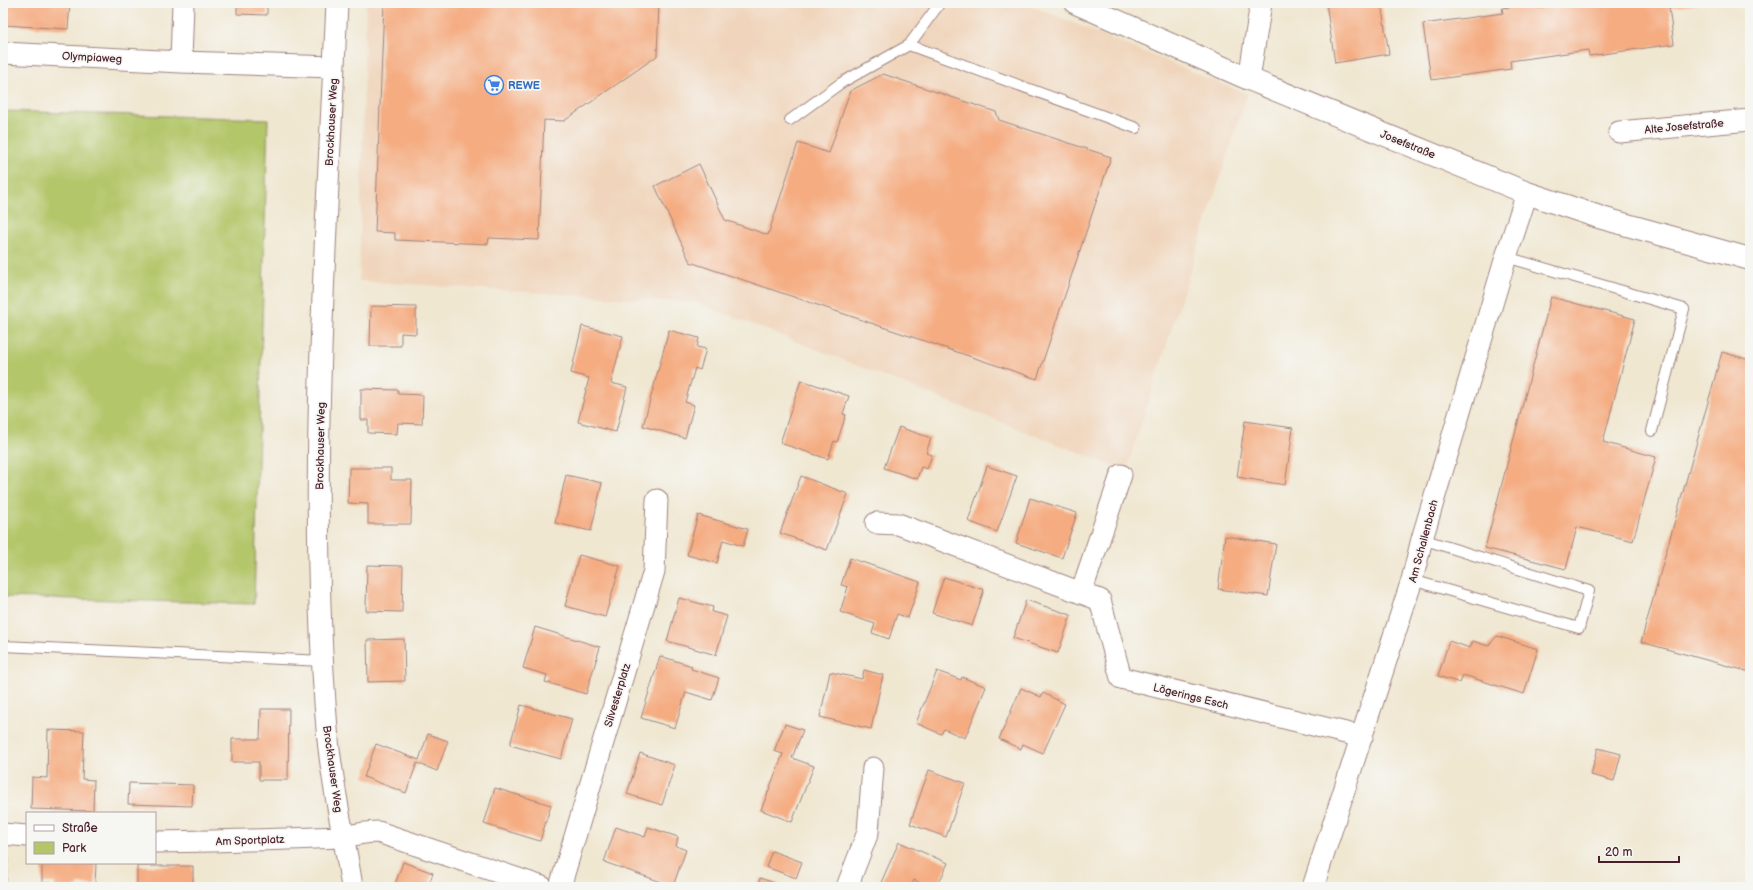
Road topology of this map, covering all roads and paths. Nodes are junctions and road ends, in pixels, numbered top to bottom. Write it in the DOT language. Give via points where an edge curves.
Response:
graph roads {
  1 [pos="183,3"];
  2 [pos="337,3"];
  3 [pos="940,3"];
  4 [pos="1076,3"];
  5 [pos="1261,3"];
  6 [pos="909,45"];
  7 [pos="3,53"];
  8 [pos="181,62"];
  9 [pos="334,67"];
  10 [pos="1249,79"];
  11 [pos="790,120"];
  12 [pos="1750,120"];
  13 [pos="1136,128"];
  14 [pos="1619,132"];
  15 [pos="1527,193"];
  16 [pos="1506,256"];
  17 [pos="1750,259"];
  18 [pos="1652,431"];
  19 [pos="1121,475"];
  20 [pos="657,500"];
  21 [pos="876,522"];
  22 [pos="1422,539"];
  23 [pos="1412,580"];
  24 [pos="1081,592"];
  25 [pos="3,646"];
  26 [pos="322,661"];
  27 [pos="1362,737"];
  28 [pos="873,768"];
  29 [pos="3,834"];
  30 [pos="26,836"];
  31 [pos="344,837"];
  32 [pos="156,842"];
  33 [pos="352,887"];
  34 [pos="542,887"];
  35 [pos="560,887"];
  36 [pos="847,887"];
  37 [pos="1313,887"];
  1 -- 8 [label="street"];
  2 -- 9 [label="street, Brockhauser Weg"];
  3 -- 6 [label="lane"];
  4 -- 10 [label="street, Josefstraße"];
  5 -- 10 [label="street"];
  6 -- 11 [label="lane" via="841,83"];
  6 -- 13 [label="lane"];
  7 -- 8 [label="street, Olympiaweg"];
  8 -- 9 [label="street, Olympiaweg"];
  9 -- 26 [label="street, Brockhauser Weg" via="318,468"];
  10 -- 15 [label="street, Josefstraße"];
  12 -- 14 [label="street, Alte Josefstraße"];
  15 -- 16 [label="street, Am Schallenbach"];
  15 -- 17 [label="street, Josefstraße" via="1602,218"];
  16 -- 18 [label="lane" via="1684,309"];
  16 -- 22 [label="street, Am Schallenbach"];
  19 -- 24 [label="street"];
  20 -- 35 [label="street, Silvesterplatz" via="654,571"];
  21 -- 24 [label="street, Lögerings Esch" via="898,524"];
  22 -- 23 [label="street, Am Schallenbach"];
  22 -- 23 [label="lane" via="1589,591 1579,628"];
  23 -- 27 [label="street, Am Schallenbach"];
  24 -- 27 [label="street, Lögerings Esch" via="1100,600 1121,678"];
  25 -- 26 [label="lane"];
  26 -- 31 [label="street, Brockhauser Weg" via="327,730"];
  27 -- 37 [label="street, Am Schallenbach"];
  28 -- 36 [label="street" via="868,832"];
  29 -- 30 [label="street"];
  31 -- 32 [label="street, Am Sportplatz"];
  31 -- 33 [label="street, Brockhauser Weg"];
  31 -- 34 [label="street" via="363,832 378,832"];
}
